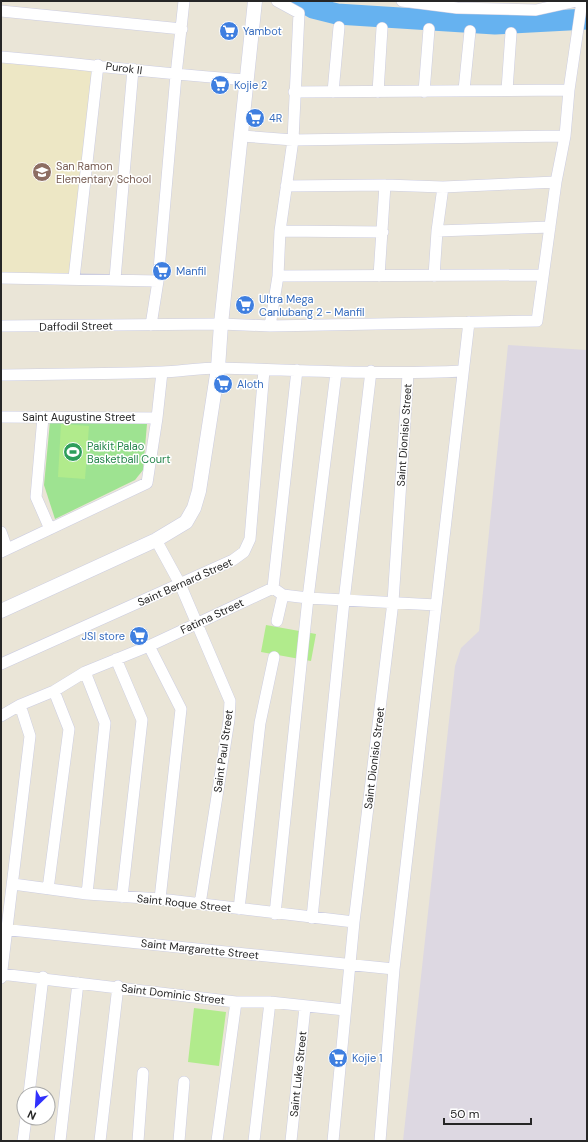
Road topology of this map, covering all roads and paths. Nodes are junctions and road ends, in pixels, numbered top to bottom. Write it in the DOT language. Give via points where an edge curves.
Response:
graph roads {
  1 [pos="184,1"];
  2 [pos="255,1"];
  3 [pos="277,1"];
  4 [pos="402,1"];
  5 [pos="580,3"];
  6 [pos="458,5"];
  7 [pos="494,5"];
  8 [pos="537,5"];
  9 [pos="1,11"];
  10 [pos="339,27"];
  11 [pos="382,28"];
  12 [pos="182,29"];
  13 [pos="429,29"];
  14 [pos="470,31"];
  15 [pos="512,33"];
  16 [pos="1,57"];
  17 [pos="98,65"];
  18 [pos="133,69"];
  19 [pos="176,75"];
  20 [pos="247,80"];
  21 [pos="464,90"];
  22 [pos="507,90"];
  23 [pos="569,90"];
  24 [pos="294,92"];
  25 [pos="333,92"];
  26 [pos="378,92"];
  27 [pos="424,92"];
  28 [pos="242,136"];
  29 [pos="565,136"];
  30 [pos="293,140"];
  31 [pos="556,182"];
  32 [pos="385,185"];
  33 [pos="286,186"];
  34 [pos="443,187"];
  35 [pos="550,227"];
  36 [pos="280,230"];
  37 [pos="437,231"];
  38 [pos="383,232"];
  39 [pos="542,275"];
  40 [pos="278,276"];
  41 [pos="379,276"];
  42 [pos="434,276"];
  43 [pos="1,278"];
  44 [pos="74,278"];
  45 [pos="115,279"];
  46 [pos="158,281"];
  47 [pos="469,322"];
  48 [pos="221,324"];
  49 [pos="151,325"];
  50 [pos="1,326"];
  51 [pos="270,326"];
  52 [pos="218,368"];
  53 [pos="264,370"];
  54 [pos="298,370"];
  55 [pos="371,371"];
  56 [pos="462,371"];
  57 [pos="162,372"];
  58 [pos="336,373"];
  59 [pos="408,374"];
  60 [pos="1,375"];
  61 [pos="1,417"];
  62 [pos="43,417"];
  63 [pos="158,418"];
  64 [pos="50,529"];
  65 [pos="1,532"];
  66 [pos="156,540"];
  67 [pos="4,551"];
  68 [pos="180,584"];
  69 [pos="273,588"];
  70 [pos="283,595"];
  71 [pos="308,598"];
  72 [pos="344,601"];
  73 [pos="393,602"];
  74 [pos="436,605"];
  75 [pos="1,610"];
  76 [pos="277,621"];
  77 [pos="197,623"];
  78 [pos="149,646"];
  79 [pos="274,657"];
  80 [pos="116,659"];
  81 [pos="1,664"];
  82 [pos="85,672"];
  83 [pos="54,691"];
  84 [pos="20,705"];
  85 [pos="1,716"];
  86 [pos="13,884"];
  87 [pos="48,889"];
  88 [pos="87,894"];
  89 [pos="122,897"];
  90 [pos="160,899"];
  91 [pos="200,904"];
  92 [pos="239,909"];
  93 [pos="275,914"];
  94 [pos="312,918"];
  95 [pos="354,922"];
  96 [pos="4,929"];
  97 [pos="350,965"];
  98 [pos="394,969"];
  99 [pos="2,974"];
  100 [pos="43,977"];
  101 [pos="1,978"];
  102 [pos="78,983"];
  103 [pos="118,986"];
  104 [pos="236,1002"];
  105 [pos="270,1002"];
  106 [pos="305,1007"];
  107 [pos="346,1010"];
  108 [pos="144,1073"];
  109 [pos="184,1082"];
  110 [pos="30,1086"];
  111 [pos="25,1126"];
  112 [pos="23,1141"];
  113 [pos="60,1141"];
  114 [pos="100,1141"];
  115 [pos="138,1141"];
  116 [pos="179,1141"];
  117 [pos="217,1141"];
  118 [pos="254,1141"];
  119 [pos="291,1141"];
  120 [pos="333,1141"];
  121 [pos="380,1141"];
  1 -- 12 [label="street"];
  2 -- 20 [label="street"];
  3 -- 24 [label="street" via="299,13"];
  4 -- 6 [label="street"];
  5 -- 8 [label="street"];
  5 -- 23 [label="street"];
  6 -- 7 [label="street"];
  7 -- 8 [label="street"];
  9 -- 12 [label="street"];
  10 -- 25 [label="street"];
  11 -- 26 [label="street"];
  12 -- 19 [label="street"];
  13 -- 27 [label="street"];
  14 -- 21 [label="street"];
  15 -- 22 [label="street"];
  16 -- 17 [label="street, Purok II"];
  17 -- 18 [label="street, Purok II"];
  17 -- 44 [label="street"];
  18 -- 19 [label="street, Purok II"];
  18 -- 45 [label="street"];
  19 -- 20 [label="street, Purok II"];
  19 -- 46 [label="street"];
  20 -- 28 [label="street"];
  21 -- 22 [label="street"];
  21 -- 27 [label="street"];
  22 -- 23 [label="street"];
  23 -- 29 [label="street"];
  24 -- 25 [label="street"];
  24 -- 30 [label="street"];
  25 -- 26 [label="street"];
  26 -- 27 [label="street"];
  28 -- 30 [label="street"];
  28 -- 48 [label="street"];
  29 -- 30 [label="street"];
  29 -- 31 [label="street"];
  30 -- 33 [label="street"];
  31 -- 34 [label="street"];
  31 -- 35 [label="street"];
  32 -- 33 [label="street"];
  32 -- 34 [label="street"];
  32 -- 38 [label="street"];
  33 -- 36 [label="street"];
  34 -- 37 [label="street"];
  35 -- 37 [label="street"];
  35 -- 39 [label="street"];
  36 -- 38 [label="street"];
  36 -- 40 [label="street"];
  37 -- 42 [label="street"];
  38 -- 41 [label="street"];
  39 -- 42 [label="street"];
  39 -- 47 [label="street, Daffodil Street" via="537,321"];
  40 -- 41 [label="street"];
  40 -- 51 [label="street"];
  41 -- 42 [label="street"];
  43 -- 44 [label="street"];
  44 -- 45 [label="street"];
  45 -- 46 [label="street"];
  46 -- 49 [label="street"];
  47 -- 51 [label="street, Daffodil Street"];
  47 -- 56 [label="street"];
  48 -- 49 [label="street, Daffodil Street"];
  48 -- 51 [label="street, Daffodil Street"];
  48 -- 52 [label="street"];
  49 -- 50 [label="street, Daffodil Street"];
  52 -- 53 [label="street"];
  52 -- 57 [label="street"];
  52 -- 66 [label="street" via="199,491 194,508 186,522"];
  53 -- 54 [label="street"];
  53 -- 68 [label="street, Saint Bernard Street" via="248,545 239,557"];
  54 -- 58 [label="street"];
  54 -- 69 [label="street"];
  55 -- 58 [label="street"];
  55 -- 59 [label="street"];
  55 -- 72 [label="street"];
  56 -- 59 [label="street"];
  56 -- 74 [label="street"];
  57 -- 60 [label="street"];
  57 -- 63 [label="street"];
  58 -- 71 [label="street"];
  59 -- 73 [label="street, Saint Dionisio Street"];
  61 -- 62 [label="street, Saint Augustine Street"];
  62 -- 63 [label="street, Saint Augustine Street"];
  62 -- 64 [label="street" via="36,497"];
  63 -- 64 [label="street" via="147,483"];
  64 -- 67 [label="street"];
  65 -- 67 [label="street"];
  66 -- 68 [label="street, Saint Paul Street"];
  66 -- 75 [label="street"];
  68 -- 77 [label="street, Saint Paul Street"];
  68 -- 81 [label="street, Saint Bernard Street"];
  69 -- 70 [label="street"];
  69 -- 77 [label="street, Fatima Street"];
  70 -- 71 [label="street"];
  70 -- 76 [label="street"];
  71 -- 72 [label="street"];
  71 -- 93 [label="street"];
  72 -- 73 [label="street"];
  72 -- 94 [label="street"];
  73 -- 74 [label="street"];
  73 -- 95 [label="street, Saint Dionisio Street"];
  74 -- 98 [label="street"];
  77 -- 78 [label="street, Fatima Street"];
  77 -- 91 [label="street, Saint Paul Street" via="230,701"];
  78 -- 80 [label="street, Fatima Street"];
  78 -- 90 [label="street" via="181,709"];
  79 -- 92 [label="street" via="260,723"];
  80 -- 82 [label="street, Fatima Street"];
  80 -- 89 [label="street" via="142,720"];
  82 -- 83 [label="street, Fatima Street"];
  82 -- 88 [label="street" via="105,723"];
  83 -- 84 [label="street, Fatima Street"];
  83 -- 87 [label="street" via="69,729"];
  84 -- 85 [label="street, Fatima Street"];
  84 -- 86 [label="street" via="30,736"];
  86 -- 87 [label="street, Saint Roque Street"];
  86 -- 96 [label="street"];
  87 -- 88 [label="street, Saint Roque Street"];
  88 -- 89 [label="street, Saint Roque Street"];
  89 -- 90 [label="street, Saint Roque Street"];
  90 -- 91 [label="street, Saint Roque Street"];
  91 -- 92 [label="street, Saint Roque Street"];
  92 -- 93 [label="street, Saint Roque Street"];
  93 -- 94 [label="street, Saint Roque Street"];
  94 -- 95 [label="street, Saint Roque Street"];
  95 -- 97 [label="street, Saint Dionisio Street"];
  96 -- 97 [label="street, Saint Margarette Street"];
  96 -- 99 [label="street"];
  97 -- 98 [label="street, Saint Margarette Street"];
  97 -- 107 [label="street, Saint Dionisio Street"];
  98 -- 121 [label="street"];
  99 -- 100 [label="street, Saint Dominic Street"];
  99 -- 101 [label="street"];
  100 -- 102 [label="street, Saint Dominic Street"];
  100 -- 110 [label="street"];
  102 -- 103 [label="street, Saint Dominic Street"];
  102 -- 113 [label="street"];
  103 -- 104 [label="street, Saint Dominic Street"];
  103 -- 114 [label="street"];
  104 -- 105 [label="street, Saint Dominic Street"];
  104 -- 117 [label="street"];
  105 -- 106 [label="street, Saint Dominic Street"];
  105 -- 118 [label="street"];
  106 -- 107 [label="street, Saint Dominic Street"];
  106 -- 119 [label="street, Saint Luke Street"];
  107 -- 120 [label="street, Saint Dionisio Street"];
  108 -- 115 [label="street"];
  109 -- 116 [label="street"];
  111 -- 112 [label="street"];
}
